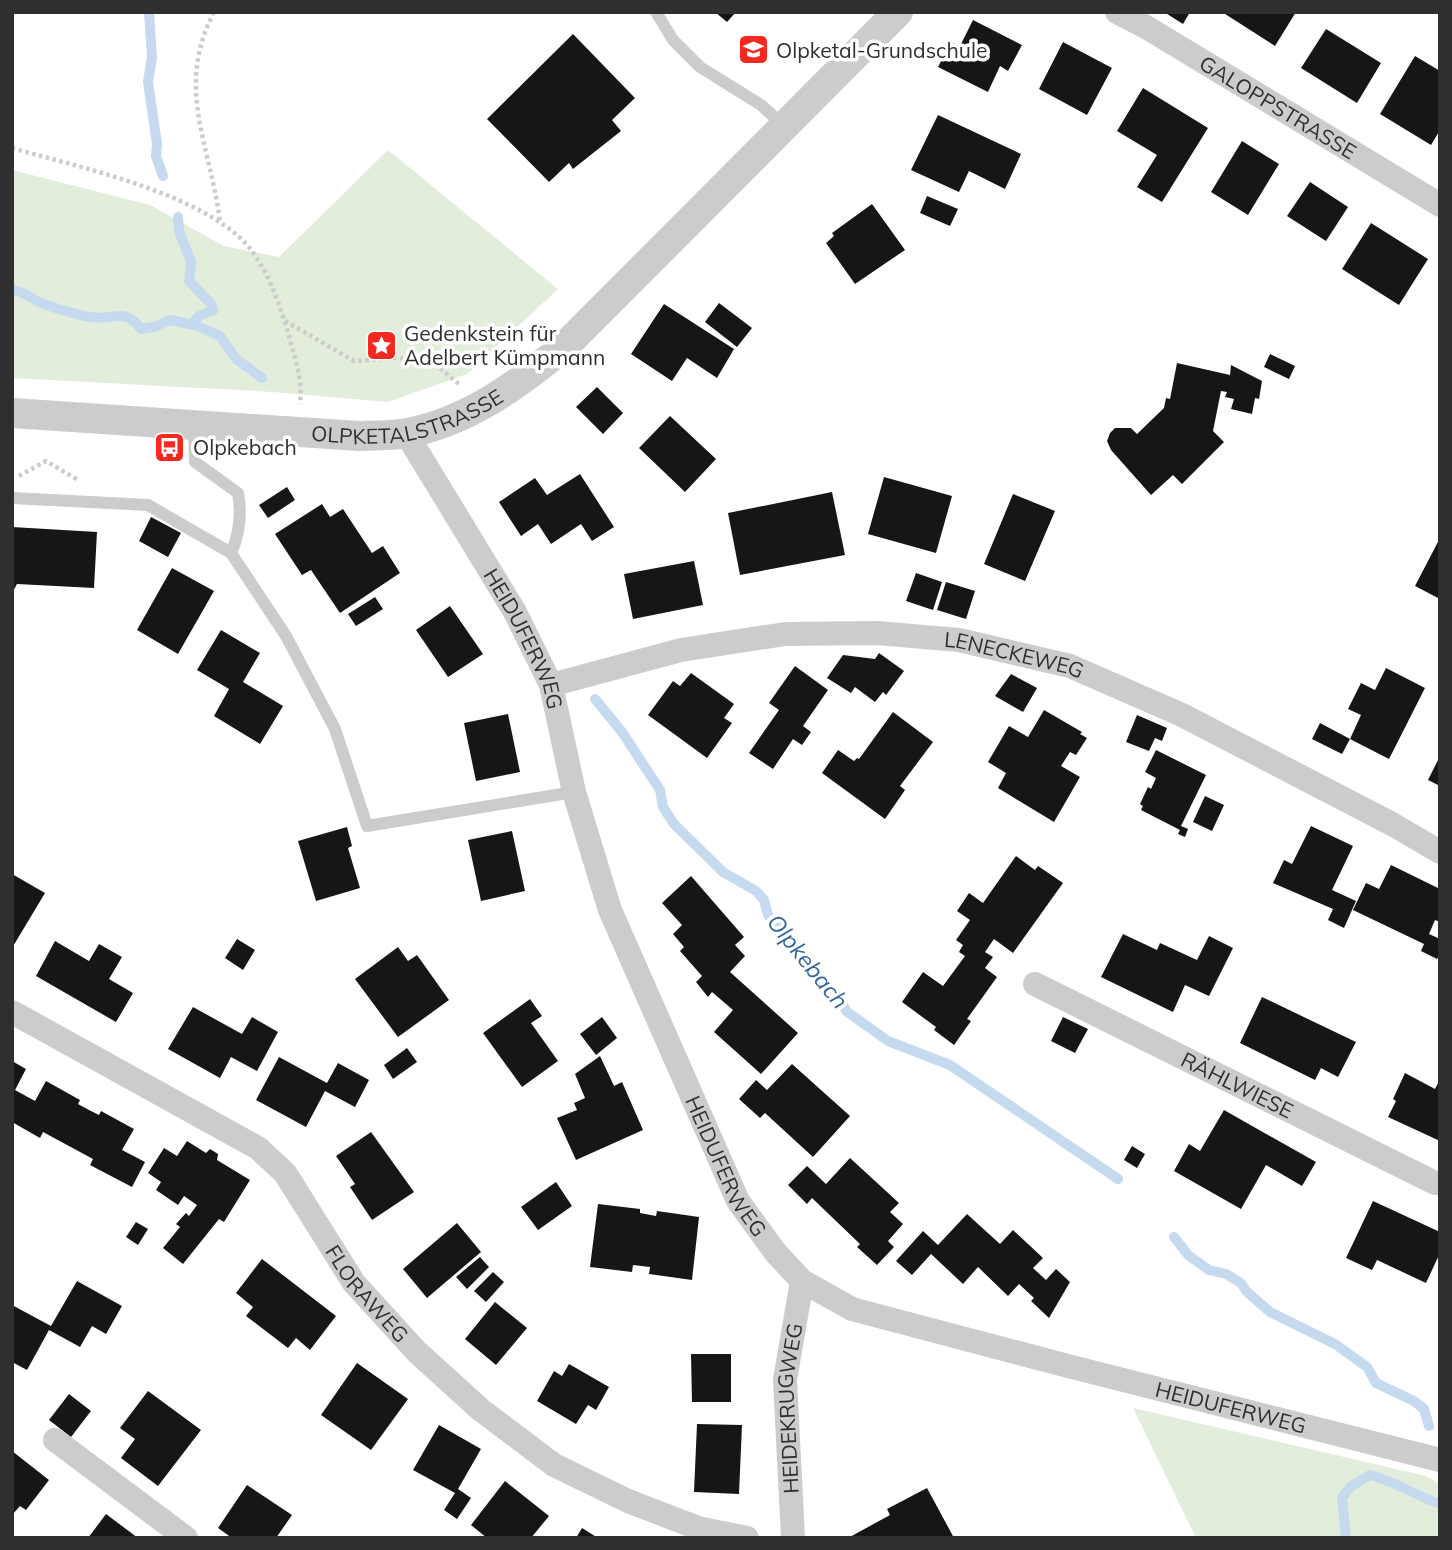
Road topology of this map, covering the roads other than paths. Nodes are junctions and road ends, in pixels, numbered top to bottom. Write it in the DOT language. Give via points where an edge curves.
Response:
graph roads {
  1 [pos="656,12"];
  2 [pos="898,12"];
  3 [pos="1116,12"];
  4 [pos="785,126"];
  5 [pos="1440,205"];
  6 [pos="12,413"];
  7 [pos="194,425"];
  8 [pos="406,433"];
  9 [pos="12,498"];
  10 [pos="231,553"];
  11 [pos="551,685"];
  12 [pos="575,792"];
  13 [pos="1440,852"];
  14 [pos="1035,984"];
  15 [pos="12,1012"];
  16 [pos="1440,1183"];
  17 [pos="802,1281"];
  18 [pos="55,1440"];
  19 [pos="1440,1460"];
  20 [pos="186,1538"];
  21 [pos="747,1538"];
  22 [pos="793,1538"];
  1 -- 4 [label="lane" via="673,40 700,67 761,105"];
  2 -- 4 [label="street, OLPKETALSTRASSE"];
  3 -- 5 [label="street, GALOPPSTRASSE"];
  4 -- 8 [label="street, OLPKETALSTRASSE" via="544,363 479,407"];
  6 -- 7 [label="street, OLPKETALSTRASSE"];
  7 -- 8 [label="street, OLPKETALSTRASSE" via="359,436"];
  7 -- 10 [label="lane" via="195,462 239,493 242,512"];
  8 -- 11 [label="street, HEIDUFERWEG" via="515,612"];
  9 -- 10 [label="lane" via="148,505"];
  10 -- 12 [label="lane" via="286,636 335,729 367,826"];
  11 -- 12 [label="street, HEIDUFERWEG"];
  11 -- 13 [label="street, LENECKEWEG" via="681,650 785,634 877,633 960,640 1070,666 1182,715"];
  12 -- 17 [label="street, HEIDUFERWEG" via="610,910 738,1201"];
  14 -- 16 [label="street, RÄHLWIESE"];
  15 -- 21 [label="street, FLORAWEG" via="258,1148 285,1173 354,1283 408,1342 481,1410 554,1465 698,1528"];
  17 -- 19 [label="street, HEIDUFERWEG" via="852,1309"];
  17 -- 22 [label="street, HEIDEKRUGWEG" via="785,1380"];
  18 -- 20 [label="street"];
}
